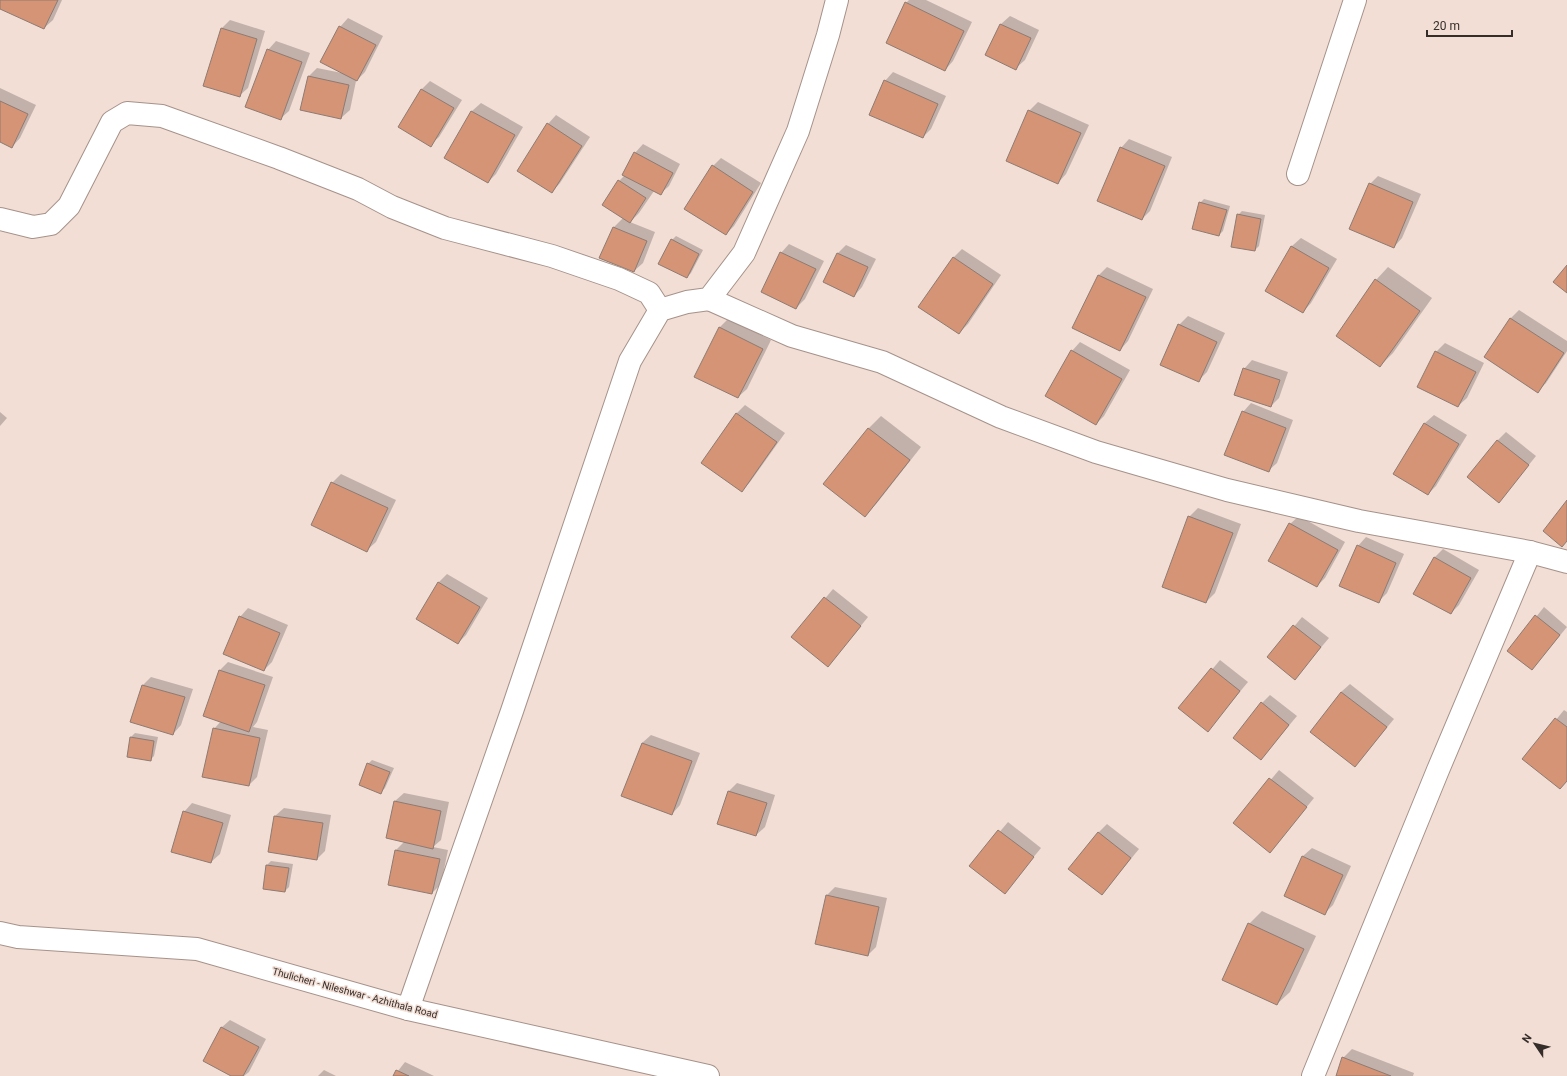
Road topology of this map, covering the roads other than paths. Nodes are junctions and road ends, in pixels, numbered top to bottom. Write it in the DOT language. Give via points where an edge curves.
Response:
graph roads {
  1 [pos="837,0"];
  2 [pos="1355,0"];
  3 [pos="1298,174"];
  4 [pos="0,219"];
  5 [pos="710,299"];
  6 [pos="660,310"];
  7 [pos="1530,552"];
  8 [pos="1567,562"];
  9 [pos="0,933"];
  10 [pos="408,1009"];
  11 [pos="708,1076"];
  12 [pos="1313,1076"];
  1 -- 5 [label="street" via="798,131 744,253"];
  2 -- 3 [label="street"];
  4 -- 6 [label="street" via="33,227 51,224 68,206 112,122 127,113 162,116 358,189 392,207 445,228 552,256 619,279 649,293"];
  5 -- 6 [label="street" via="687,302"];
  5 -- 7 [label="street" via="792,336 882,362 1001,417 1096,452 1227,490 1359,522"];
  6 -- 10 [label="street" via="630,361 512,712"];
  7 -- 8 [label="street"];
  7 -- 12 [label="street"];
  9 -- 10 [label="street, Thulicheri - Nileshwar - Azhithala Road" via="18,937 197,950"];
  10 -- 11 [label="street, Thulicheri - Nileshwar - Azhithala Road"];
}
